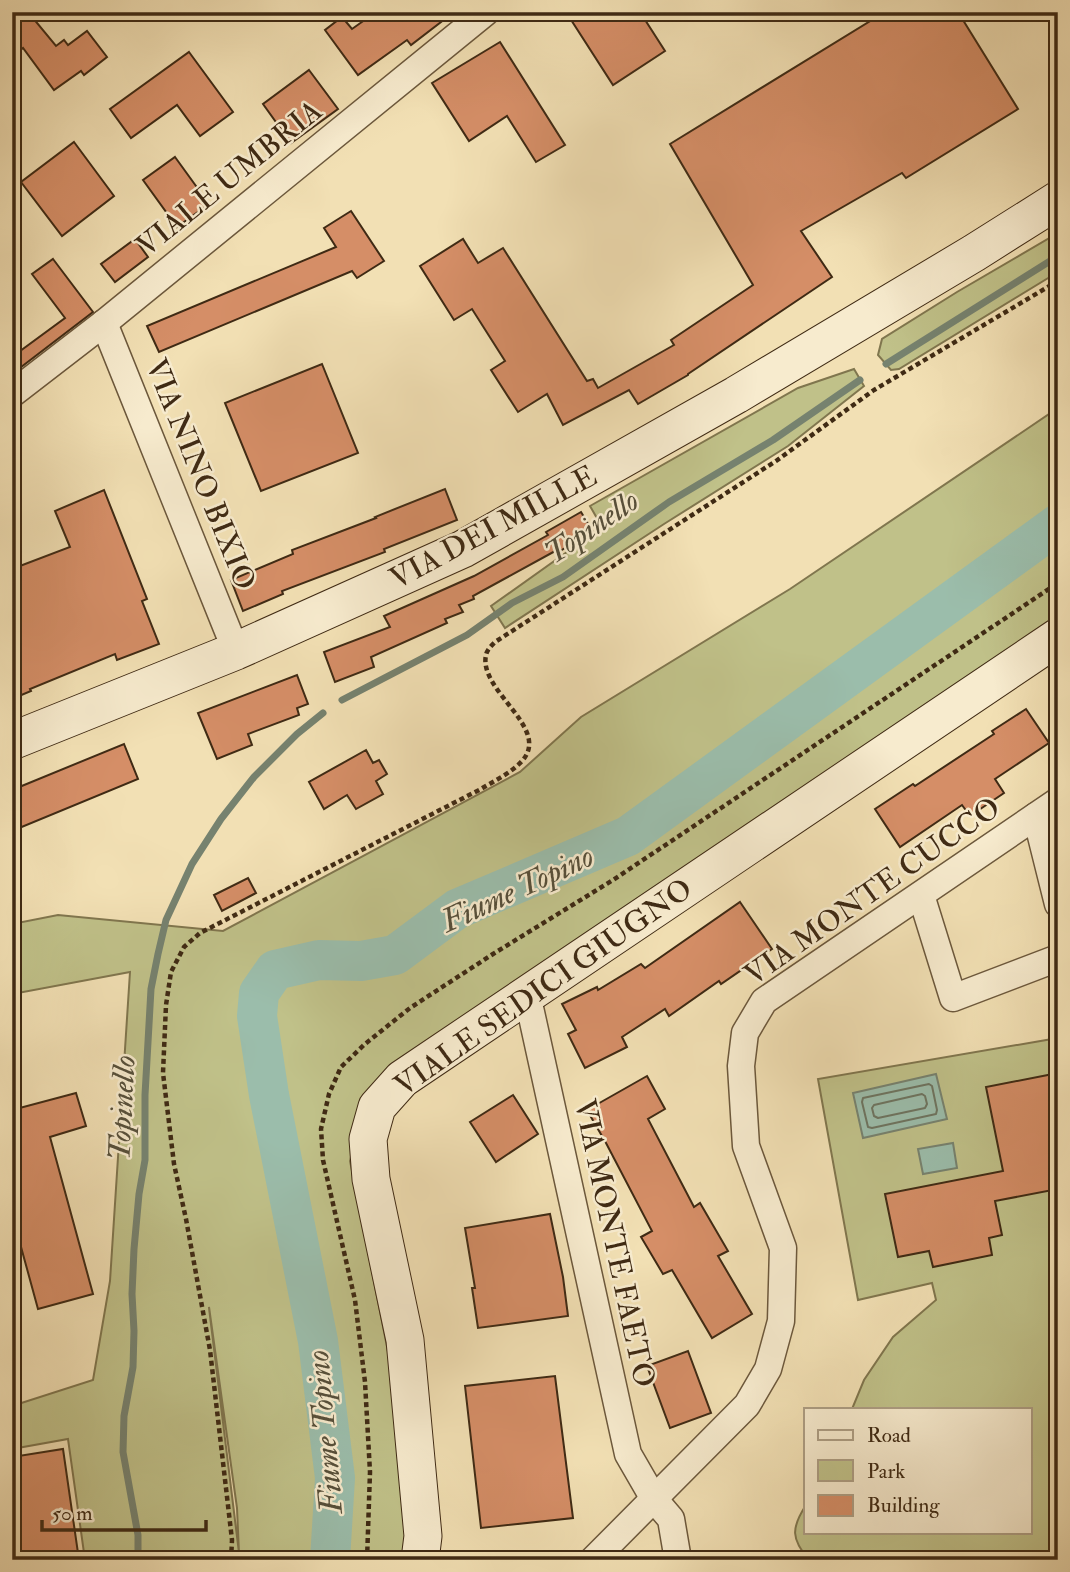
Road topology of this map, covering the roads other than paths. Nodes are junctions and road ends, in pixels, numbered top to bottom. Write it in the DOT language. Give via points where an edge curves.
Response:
graph roads {
  1 [pos="486,12"];
  2 [pos="1058,200"];
  3 [pos="104,323"];
  4 [pos="12,394"];
  5 [pos="1058,637"];
  6 [pos="236,650"];
  7 [pos="12,741"];
  8 [pos="1058,801"];
  9 [pos="1036,816"];
  10 [pos="921,895"];
  11 [pos="1058,904"];
  12 [pos="1058,958"];
  13 [pos="527,994"];
  14 [pos="654,1499"];
  15 [pos="421,1560"];
  16 [pos="593,1560"];
  17 [pos="678,1560"];
  1 -- 3 [label="street, VIALE UMBRIA"];
  2 -- 6 [label="street, VIA DEI MILLE" via="736,395 463,550"];
  3 -- 4 [label="street, VIALE UMBRIA"];
  3 -- 6 [label="street, VIA NINO BIXIO"];
  5 -- 13 [label="street, VIALE SEDICI GIUGNO"];
  6 -- 7 [label="street, VIA DEI MILLE"];
  8 -- 9 [label="street, VIA MONTE CUCCO"];
  9 -- 10 [label="street, VIA MONTE CUCCO"];
  9 -- 11 [label="street"];
  10 -- 12 [label="street" via="953,998"];
  10 -- 14 [label="street, VIA MONTE CUCCO" via="764,1001 745,1032 741,1066 746,1146 783,1248 781,1321 768,1369 747,1405"];
  13 -- 14 [label="street, VIA MONTE FAETO" via="628,1454"];
  13 -- 15 [label="street, VIALE SEDICI GIUGNO" via="402,1079 377,1107 368,1139 371,1179 405,1340 423,1536"];
  14 -- 16 [label="street, VIA MONTE CUCCO"];
  14 -- 17 [label="street, VIA MONTE FAETO" via="671,1519"];
}
